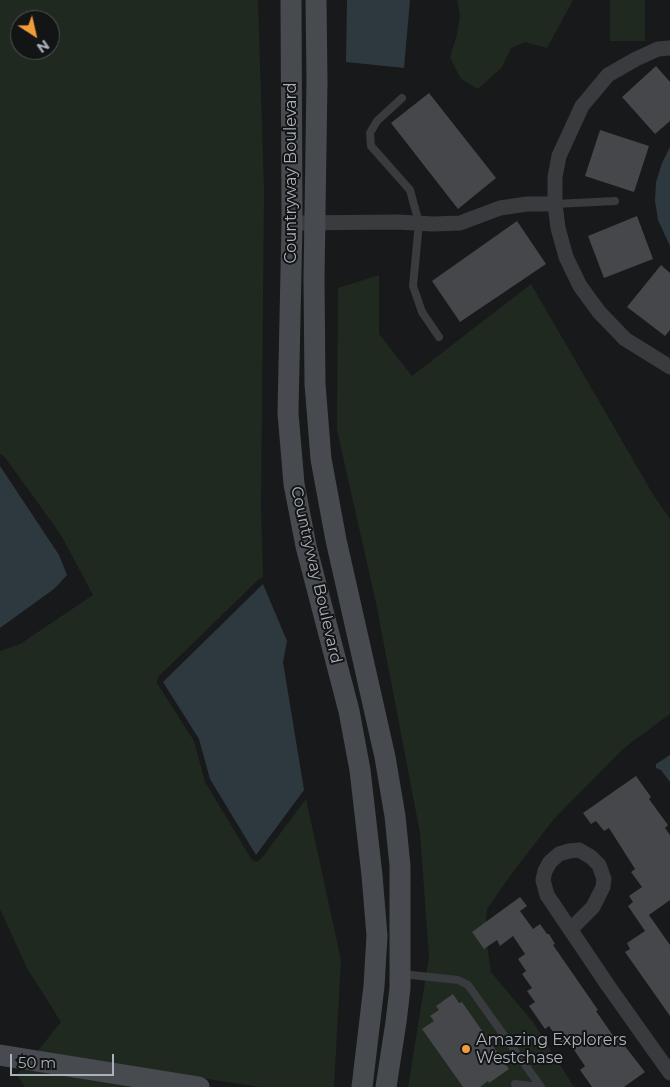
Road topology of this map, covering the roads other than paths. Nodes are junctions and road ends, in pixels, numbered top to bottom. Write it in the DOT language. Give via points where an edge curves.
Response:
graph roads {
  1 [pos="291,0"];
  2 [pos="316,0"];
  3 [pos="670,48"];
  4 [pos="402,98"];
  5 [pos="615,201"];
  6 [pos="555,204"];
  7 [pos="292,223"];
  8 [pos="315,223"];
  9 [pos="420,224"];
  10 [pos="439,337"];
  11 [pos="670,367"];
  12 [pos="365,663"];
  13 [pos="338,670"];
  14 [pos="571,929"];
  15 [pos="400,974"];
  16 [pos="0,1055"];
  17 [pos="670,1073"];
  18 [pos="515,1084"];
  19 [pos="199,1087"];
  20 [pos="362,1087"];
  21 [pos="386,1087"];
  22 [pos="540,1087"];
  1 -- 7 [label="street, Countryway Boulevard"];
  2 -- 8 [label="street, Countryway Boulevard"];
  3 -- 6 [label="street" via="636,58 608,75 582,106 560,156 555,177"];
  4 -- 9 [label="lane" via="377,121 370,133 371,146 410,190"];
  5 -- 6 [label="lane"];
  6 -- 9 [label="street" via="500,208 460,223"];
  6 -- 11 [label="street" via="566,257 589,299 625,339"];
  7 -- 8 [label="street"];
  7 -- 13 [label="street, Countryway Boulevard" via="288,413 294,484 306,546"];
  8 -- 9 [label="street"];
  8 -- 12 [label="street, Countryway Boulevard" via="315,384 321,459"];
  9 -- 10 [label="lane" via="413,286 422,312"];
  12 -- 13 [label="street"];
  12 -- 15 [label="street, Countryway Boulevard" via="395,816 400,866"];
  13 -- 20 [label="street, Countryway Boulevard" via="360,770 377,936"];
  14 -- 14 [label="street" via="547,895 543,880 550,862 559,854 579,850 599,865 604,886 593,907"];
  14 -- 17 [label="street"];
  15 -- 21 [label="street, Countryway Boulevard"];
  15 -- 22 [label="lane" via="458,980 468,985"];
  16 -- 19 [label="street"];
  18 -- 22 [label="lane"];
}
